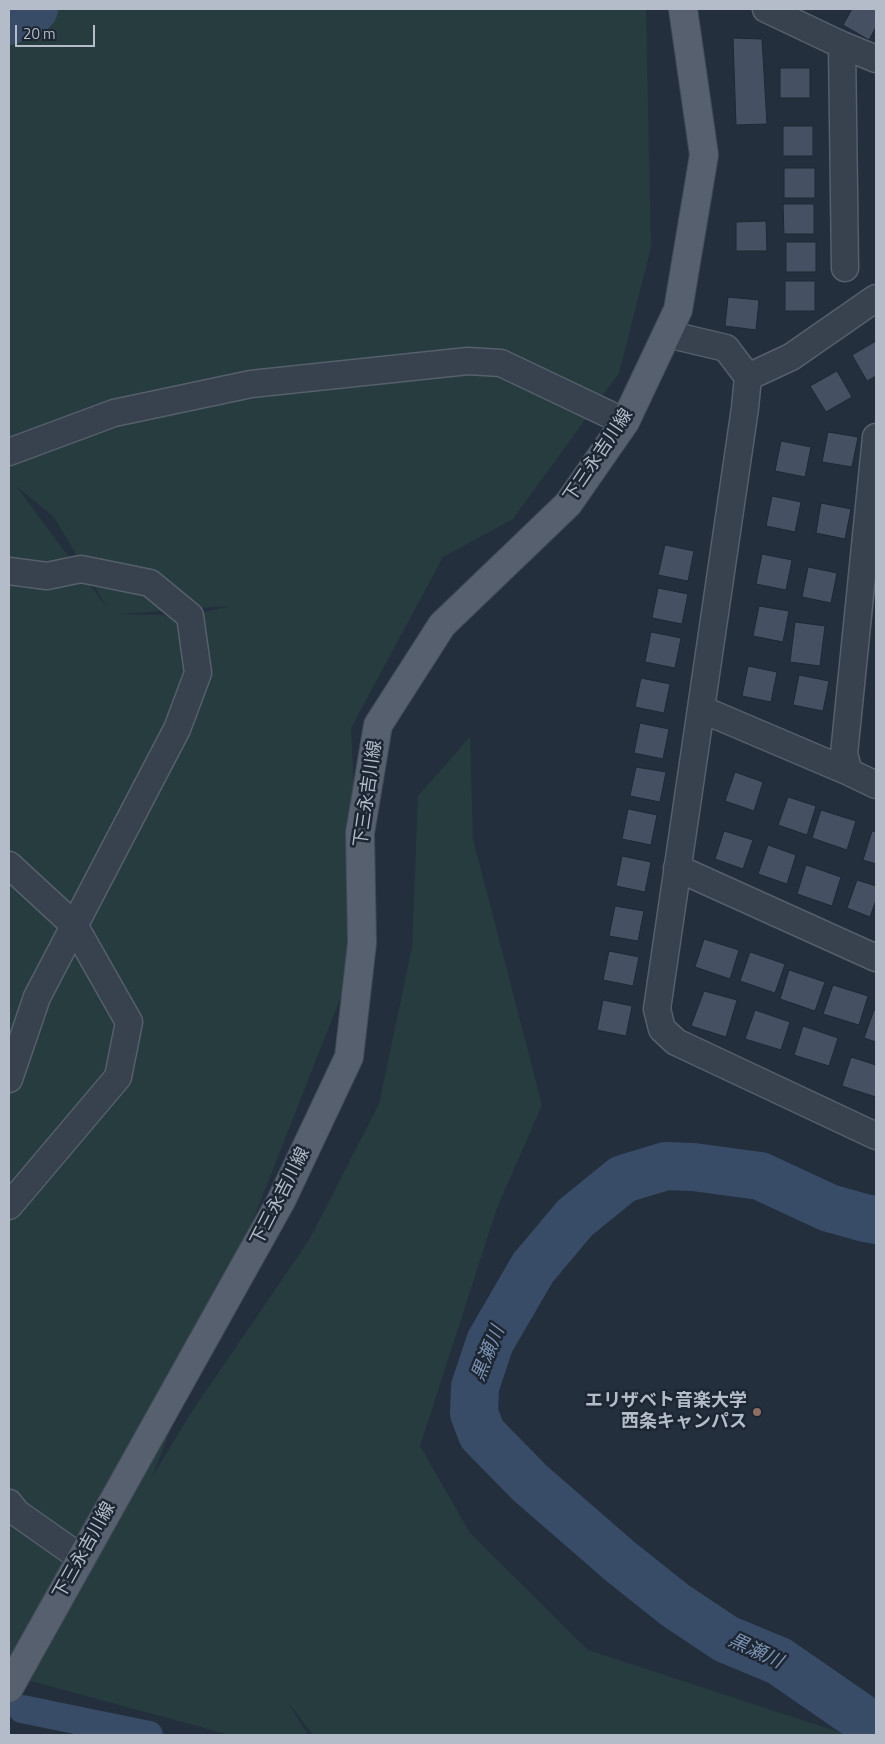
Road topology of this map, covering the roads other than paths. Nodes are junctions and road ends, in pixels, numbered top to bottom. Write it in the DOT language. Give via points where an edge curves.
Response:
graph roads {
  1 [pos="683,9"];
  2 [pos="766,9"];
  3 [pos="842,45"];
  4 [pos="876,59"];
  5 [pos="845,268"];
  6 [pos="876,298"];
  7 [pos="667,334"];
  8 [pos="748,376"];
  9 [pos="625,422"];
  10 [pos="876,437"];
  11 [pos="9,452"];
  12 [pos="9,571"];
  13 [pos="700,709"];
  14 [pos="849,772"];
  15 [pos="876,785"];
  16 [pos="9,865"];
  17 [pos="677,868"];
  18 [pos="74,925"];
  19 [pos="876,958"];
  20 [pos="9,1079"];
  21 [pos="876,1136"];
  22 [pos="9,1206"];
  23 [pos="9,1503"];
  24 [pos="82,1558"];
  25 [pos="9,1688"];
  1 -- 7 [label="main road, 下三永吉川線" via="704,155 678,310"];
  2 -- 3 [label="street"];
  3 -- 4 [label="street"];
  3 -- 5 [label="street"];
  6 -- 8 [label="street" via="791,356"];
  7 -- 8 [label="street" via="726,348"];
  7 -- 9 [label="main road, 下三永吉川線"];
  8 -- 13 [label="street"];
  9 -- 11 [label="street" via="501,363 468,360 251,384 114,412"];
  9 -- 24 [label="main road, 下三永吉川線" via="568,504 442,625 378,725 360,833 362,943 349,1057 281,1201"];
  10 -- 14 [label="street" via="844,754"];
  12 -- 18 [label="street" via="48,576 81,569 150,583 190,616 198,673 188,701 177,729"];
  13 -- 14 [label="street"];
  13 -- 17 [label="street"];
  14 -- 15 [label="street"];
  16 -- 18 [label="street"];
  17 -- 19 [label="street"];
  17 -- 21 [label="street" via="657,1009 662,1030 676,1042"];
  18 -- 20 [label="street" via="37,998"];
  18 -- 22 [label="street" via="129,1022 118,1077"];
  23 -- 24 [label="street" via="18,1513"];
  24 -- 25 [label="main road, 下三永吉川線"];
}
